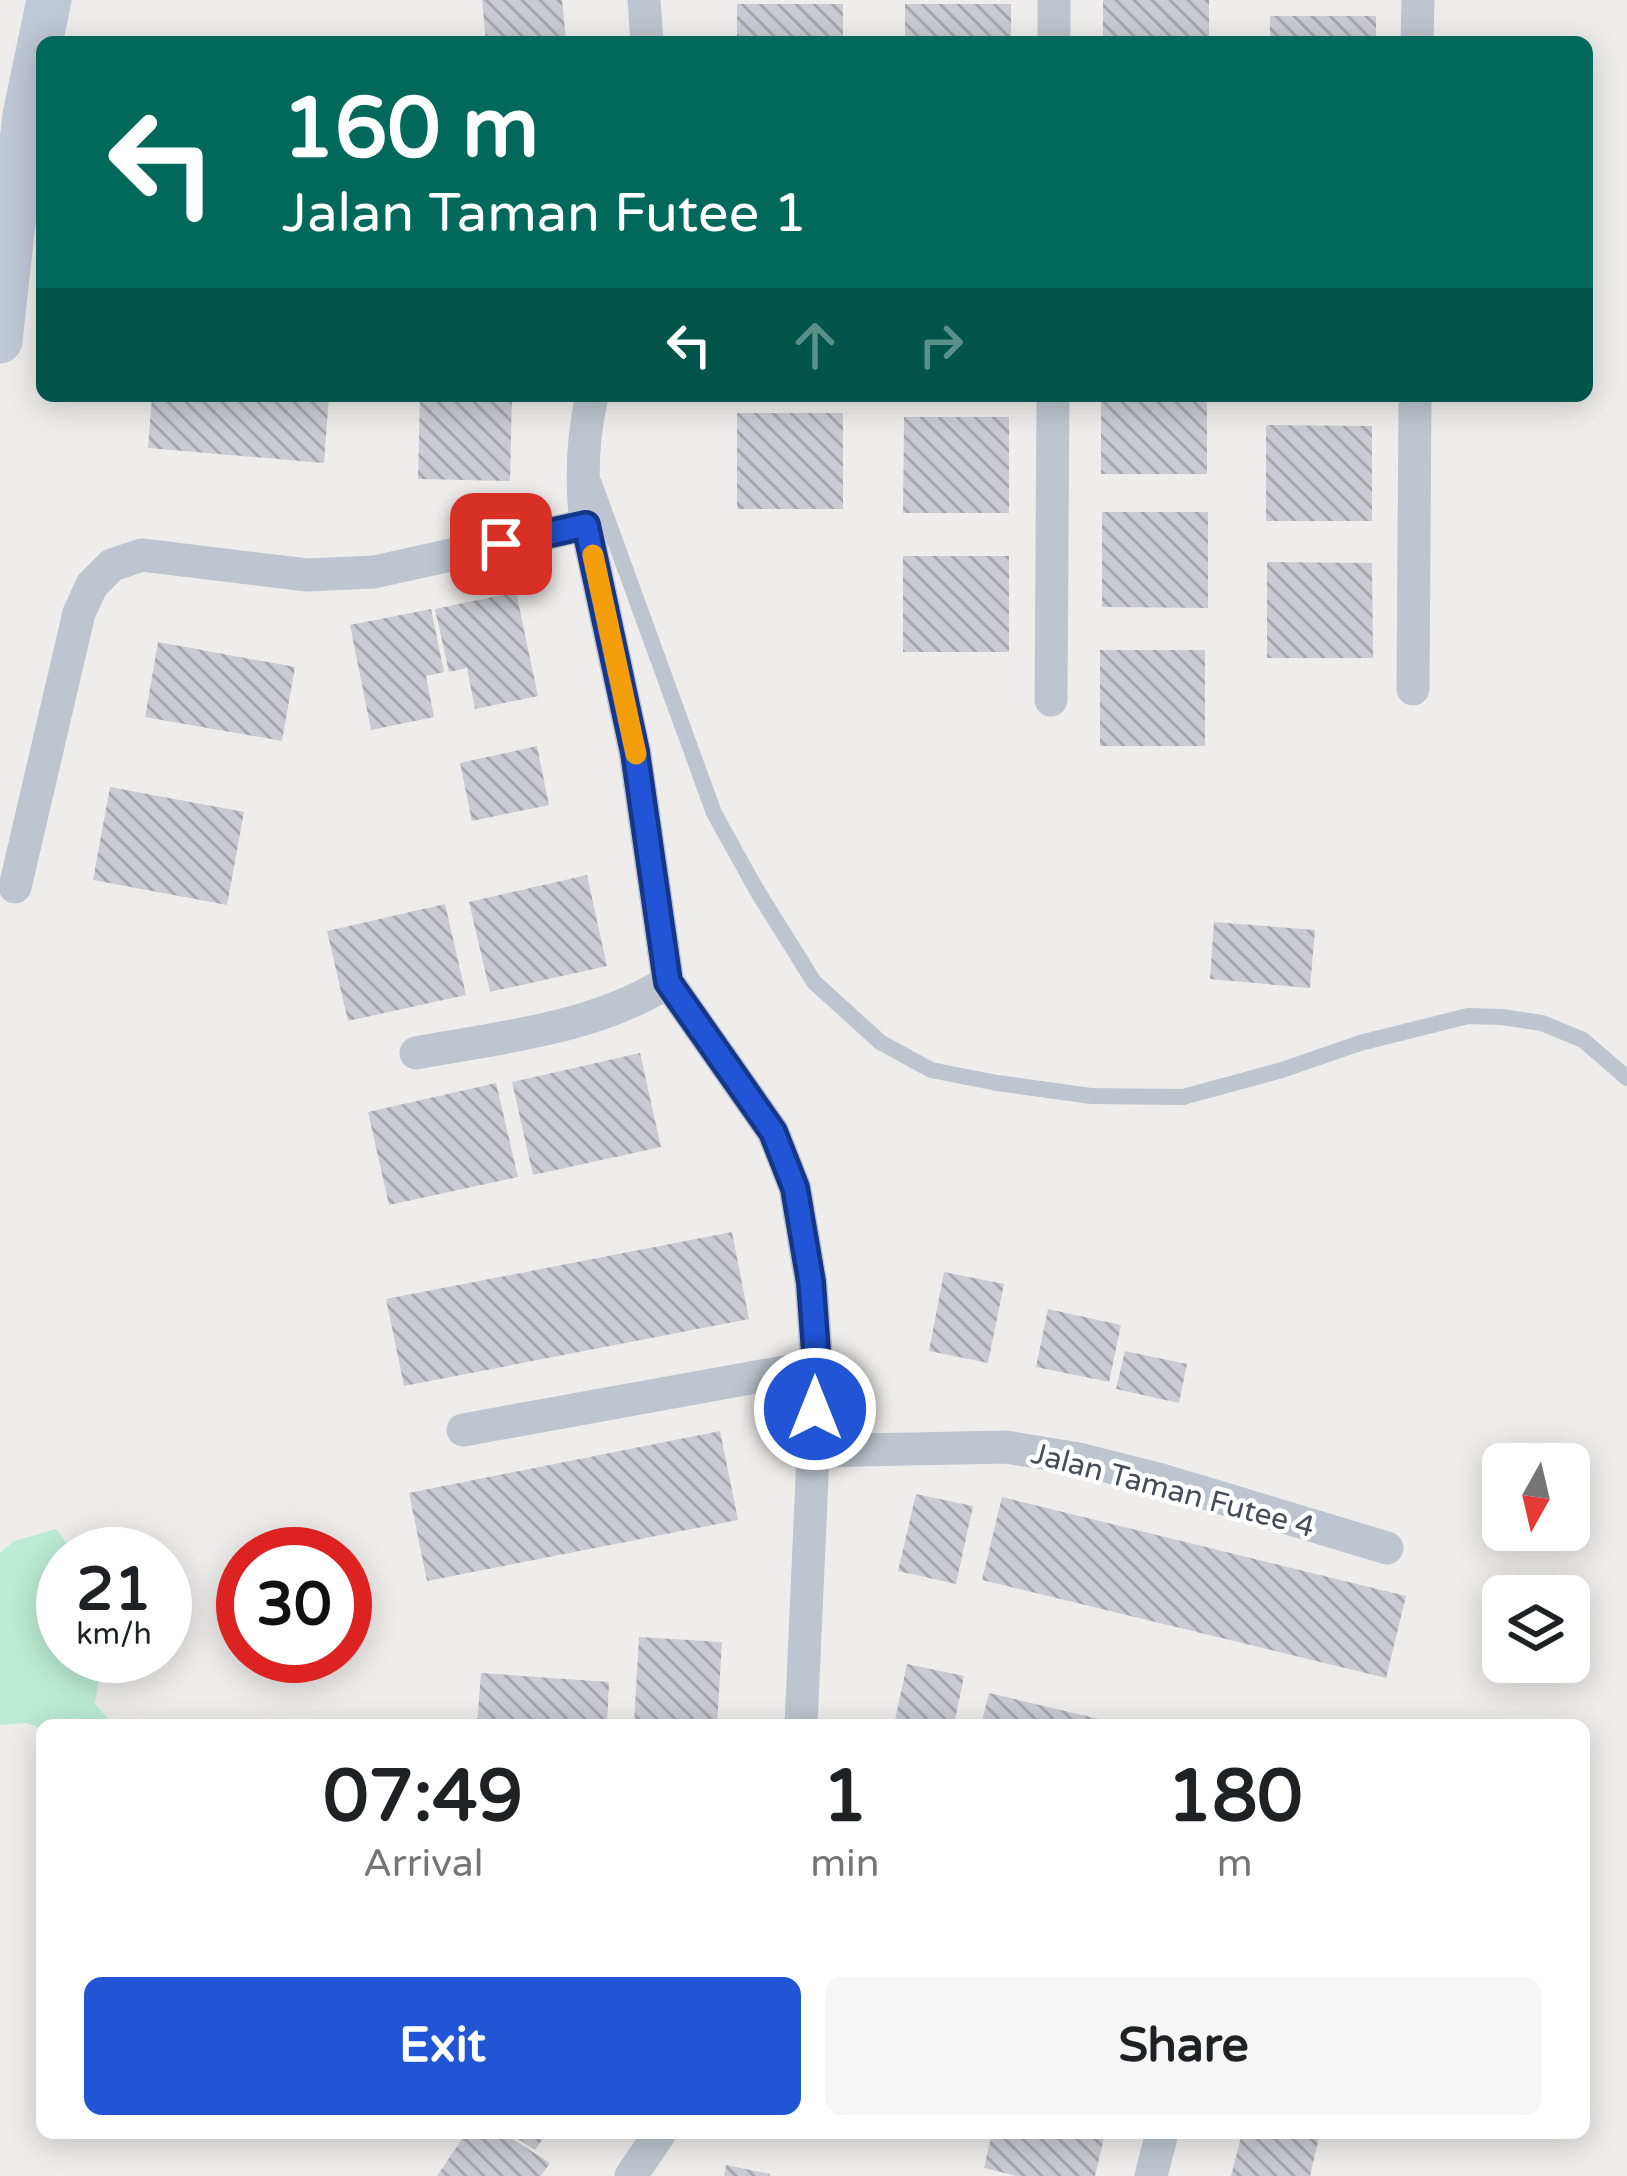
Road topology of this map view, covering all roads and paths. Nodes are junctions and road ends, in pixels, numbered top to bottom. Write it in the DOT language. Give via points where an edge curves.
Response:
graph roads {
  1 [pos="49,0"];
  2 [pos="644,0"];
  3 [pos="1054,0"];
  4 [pos="1418,0"];
  5 [pos="41,36"];
  6 [pos="647,36"];
  7 [pos="1054,36"];
  8 [pos="1417,36"];
  9 [pos="36,62"];
  10 [pos="0,341"];
  11 [pos="591,402"];
  12 [pos="1053,402"];
  13 [pos="1415,402"];
  14 [pos="583,454"];
  15 [pos="586,525"];
  16 [pos="1414,689"];
  17 [pos="1051,700"];
  18 [pos="16,887"];
  19 [pos="668,982"];
  20 [pos="416,1053"];
  21 [pos="1627,1078"];
  22 [pos="817,1366"];
  23 [pos="463,1430"];
  24 [pos="813,1451"];
  25 [pos="1387,1548"];
  26 [pos="801,1719"];
  27 [pos="656,2139"];
  28 [pos="1160,2139"];
  29 [pos="631,2176"];
  30 [pos="1151,2176"];
  1 -- 5 [label="main road"];
  2 -- 6 [label="street"];
  3 -- 7 [label="street"];
  4 -- 8 [label="street"];
  9 -- 10 [label="main road"];
  11 -- 14 [label="street"];
  12 -- 17 [label="street"];
  13 -- 16 [label="street"];
  14 -- 15 [label="street"];
  14 -- 21 [label="lane" via="714,813 814,982 880,1042 932,1070 998,1084 1183,1097 1468,1016 1542,1023 1582,1040"];
  15 -- 18 [label="street" via="374,572 308,575 142,555 112,565 79,613"];
  15 -- 19 [label="street" via="635,752"];
  19 -- 20 [label="street" via="582,1021"];
  19 -- 22 [label="street" via="773,1132 795,1188"];
  22 -- 23 [label="street"];
  22 -- 24 [label="street"];
  24 -- 25 [label="street, Jalan Taman Futee 4" via="1006,1447 1079,1459"];
  24 -- 26 [label="street"];
  27 -- 29 [label="street"];
  28 -- 30 [label="street"];
}
